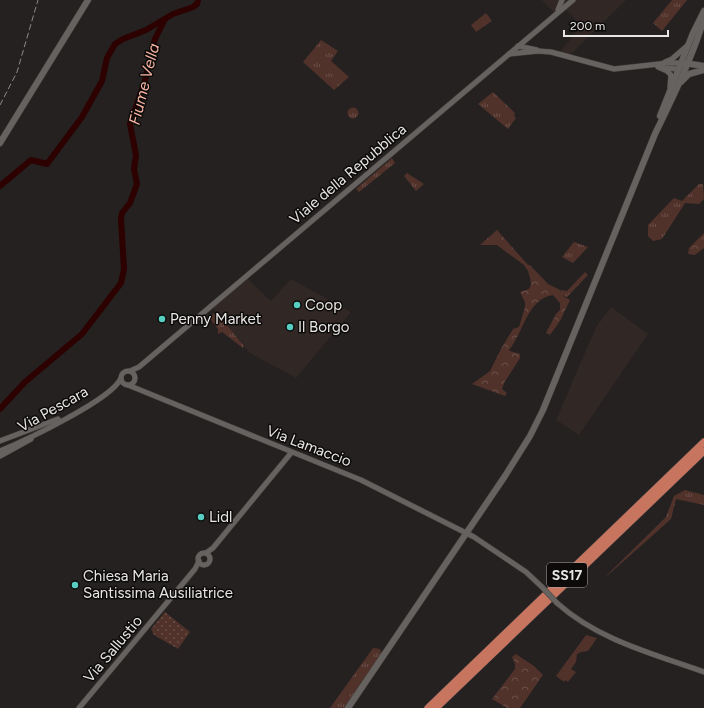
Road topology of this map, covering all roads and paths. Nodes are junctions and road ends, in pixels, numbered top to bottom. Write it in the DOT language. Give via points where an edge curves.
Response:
graph roads {
  1 [pos="88,0"];
  2 [pos="562,0"];
  3 [pos="573,0"];
  4 [pos="704,11"];
  5 [pos="554,16"];
  6 [pos="704,19"];
  7 [pos="530,36"];
  8 [pos="518,46"];
  9 [pos="691,46"];
  10 [pos="530,48"];
  11 [pos="538,51"];
  12 [pos="526,52"];
  13 [pos="508,54"];
  14 [pos="701,65"];
  15 [pos="658,66"];
  16 [pos="682,66"];
  17 [pos="704,70"];
  18 [pos="676,89"];
  19 [pos="666,98"];
  20 [pos="655,134"];
  21 [pos="0,143"];
  22 [pos="139,367"];
  23 [pos="130,371"];
  24 [pos="121,378"];
  25 [pos="135,378"];
  26 [pos="127,385"];
  27 [pos="116,386"];
  28 [pos="139,388"];
  29 [pos="66,417"];
  30 [pos="42,431"];
  31 [pos="0,441"];
  32 [pos="704,442"];
  33 [pos="0,451"];
  34 [pos="704,451"];
  35 [pos="291,452"];
  36 [pos="0,456"];
  37 [pos="473,522"];
  38 [pos="466,533"];
  39 [pos="474,537"];
  40 [pos="459,543"];
  41 [pos="208,555"];
  42 [pos="198,561"];
  43 [pos="204,565"];
  44 [pos="195,569"];
  45 [pos="704,672"];
  46 [pos="79,708"];
  47 [pos="348,708"];
  48 [pos="428,708"];
  49 [pos="436,708"];
  1 -- 21 [label="main road"];
  2 -- 5 [label="street"];
  3 -- 5 [label="street, Viale della Repubblica"];
  4 -- 9 [label="main road"];
  5 -- 7 [label="street, Viale della Repubblica"];
  6 -- 9 [label="main road"];
  7 -- 8 [label="street, Viale della Repubblica"];
  7 -- 10 [label="street"];
  8 -- 10 [label="street"];
  8 -- 12 [label="street"];
  8 -- 13 [label="street, Viale della Repubblica"];
  9 -- 14 [label="main road" via="694,56"];
  9 -- 15 [label="street"];
  9 -- 16 [label="main road"];
  10 -- 11 [label="street"];
  11 -- 12 [label="street"];
  11 -- 15 [label="street" via="607,69"];
  12 -- 13 [label="street"];
  13 -- 22 [label="street, Viale della Repubblica"];
  14 -- 16 [label="main road"];
  15 -- 16 [label="street"];
  15 -- 19 [label="street" via="671,75"];
  16 -- 17 [label="main road"];
  16 -- 18 [label="main road"];
  16 -- 19 [label="main road"];
  17 -- 18 [label="main road" via="689,74"];
  18 -- 20 [label="main road"];
  19 -- 20 [label="main road"];
  20 -- 37 [label="main road" via="543,410 530,436"];
  22 -- 23 [label="street, Viale della Repubblica"];
  22 -- 25 [label="street, Viale della Repubblica"];
  23 -- 24 [label="street" via="124,372"];
  23 -- 25 [label="street"];
  24 -- 26 [label="street"];
  24 -- 27 [label="street, Via Pescara"];
  25 -- 26 [label="street"];
  25 -- 28 [label="street"];
  26 -- 27 [label="street, Via Pescara"];
  26 -- 28 [label="street, Via Lamaccio"];
  27 -- 29 [label="street, Via Pescara"];
  28 -- 35 [label="street, Via Lamaccio"];
  29 -- 30 [label="street, Via Pescara"];
  29 -- 31 [label="street"];
  30 -- 33 [label="street, Via Pescara"];
  30 -- 36 [label="street"];
  32 -- 48 [label="highway, SS17"];
  34 -- 49 [label="highway, SS17"];
  35 -- 38 [label="street, Via Lamaccio" via="349,474"];
  35 -- 41 [label="street"];
  37 -- 38 [label="main road"];
  37 -- 39 [label="street"];
  38 -- 39 [label="street, Via Lamaccio"];
  38 -- 40 [label="main road"];
  39 -- 40 [label="street"];
  39 -- 45 [label="street, Via Lamaccio, bridge" via="526,572 557,603 585,625 643,651"];
  40 -- 47 [label="main road"];
  41 -- 42 [label="street" via="200,554"];
  41 -- 43 [label="street" via="209,562"];
  42 -- 43 [label="street"];
  42 -- 44 [label="street, Via Sallustio"];
  43 -- 44 [label="street, Via Sallustio"];
  44 -- 46 [label="street, Via Sallustio"];
}
